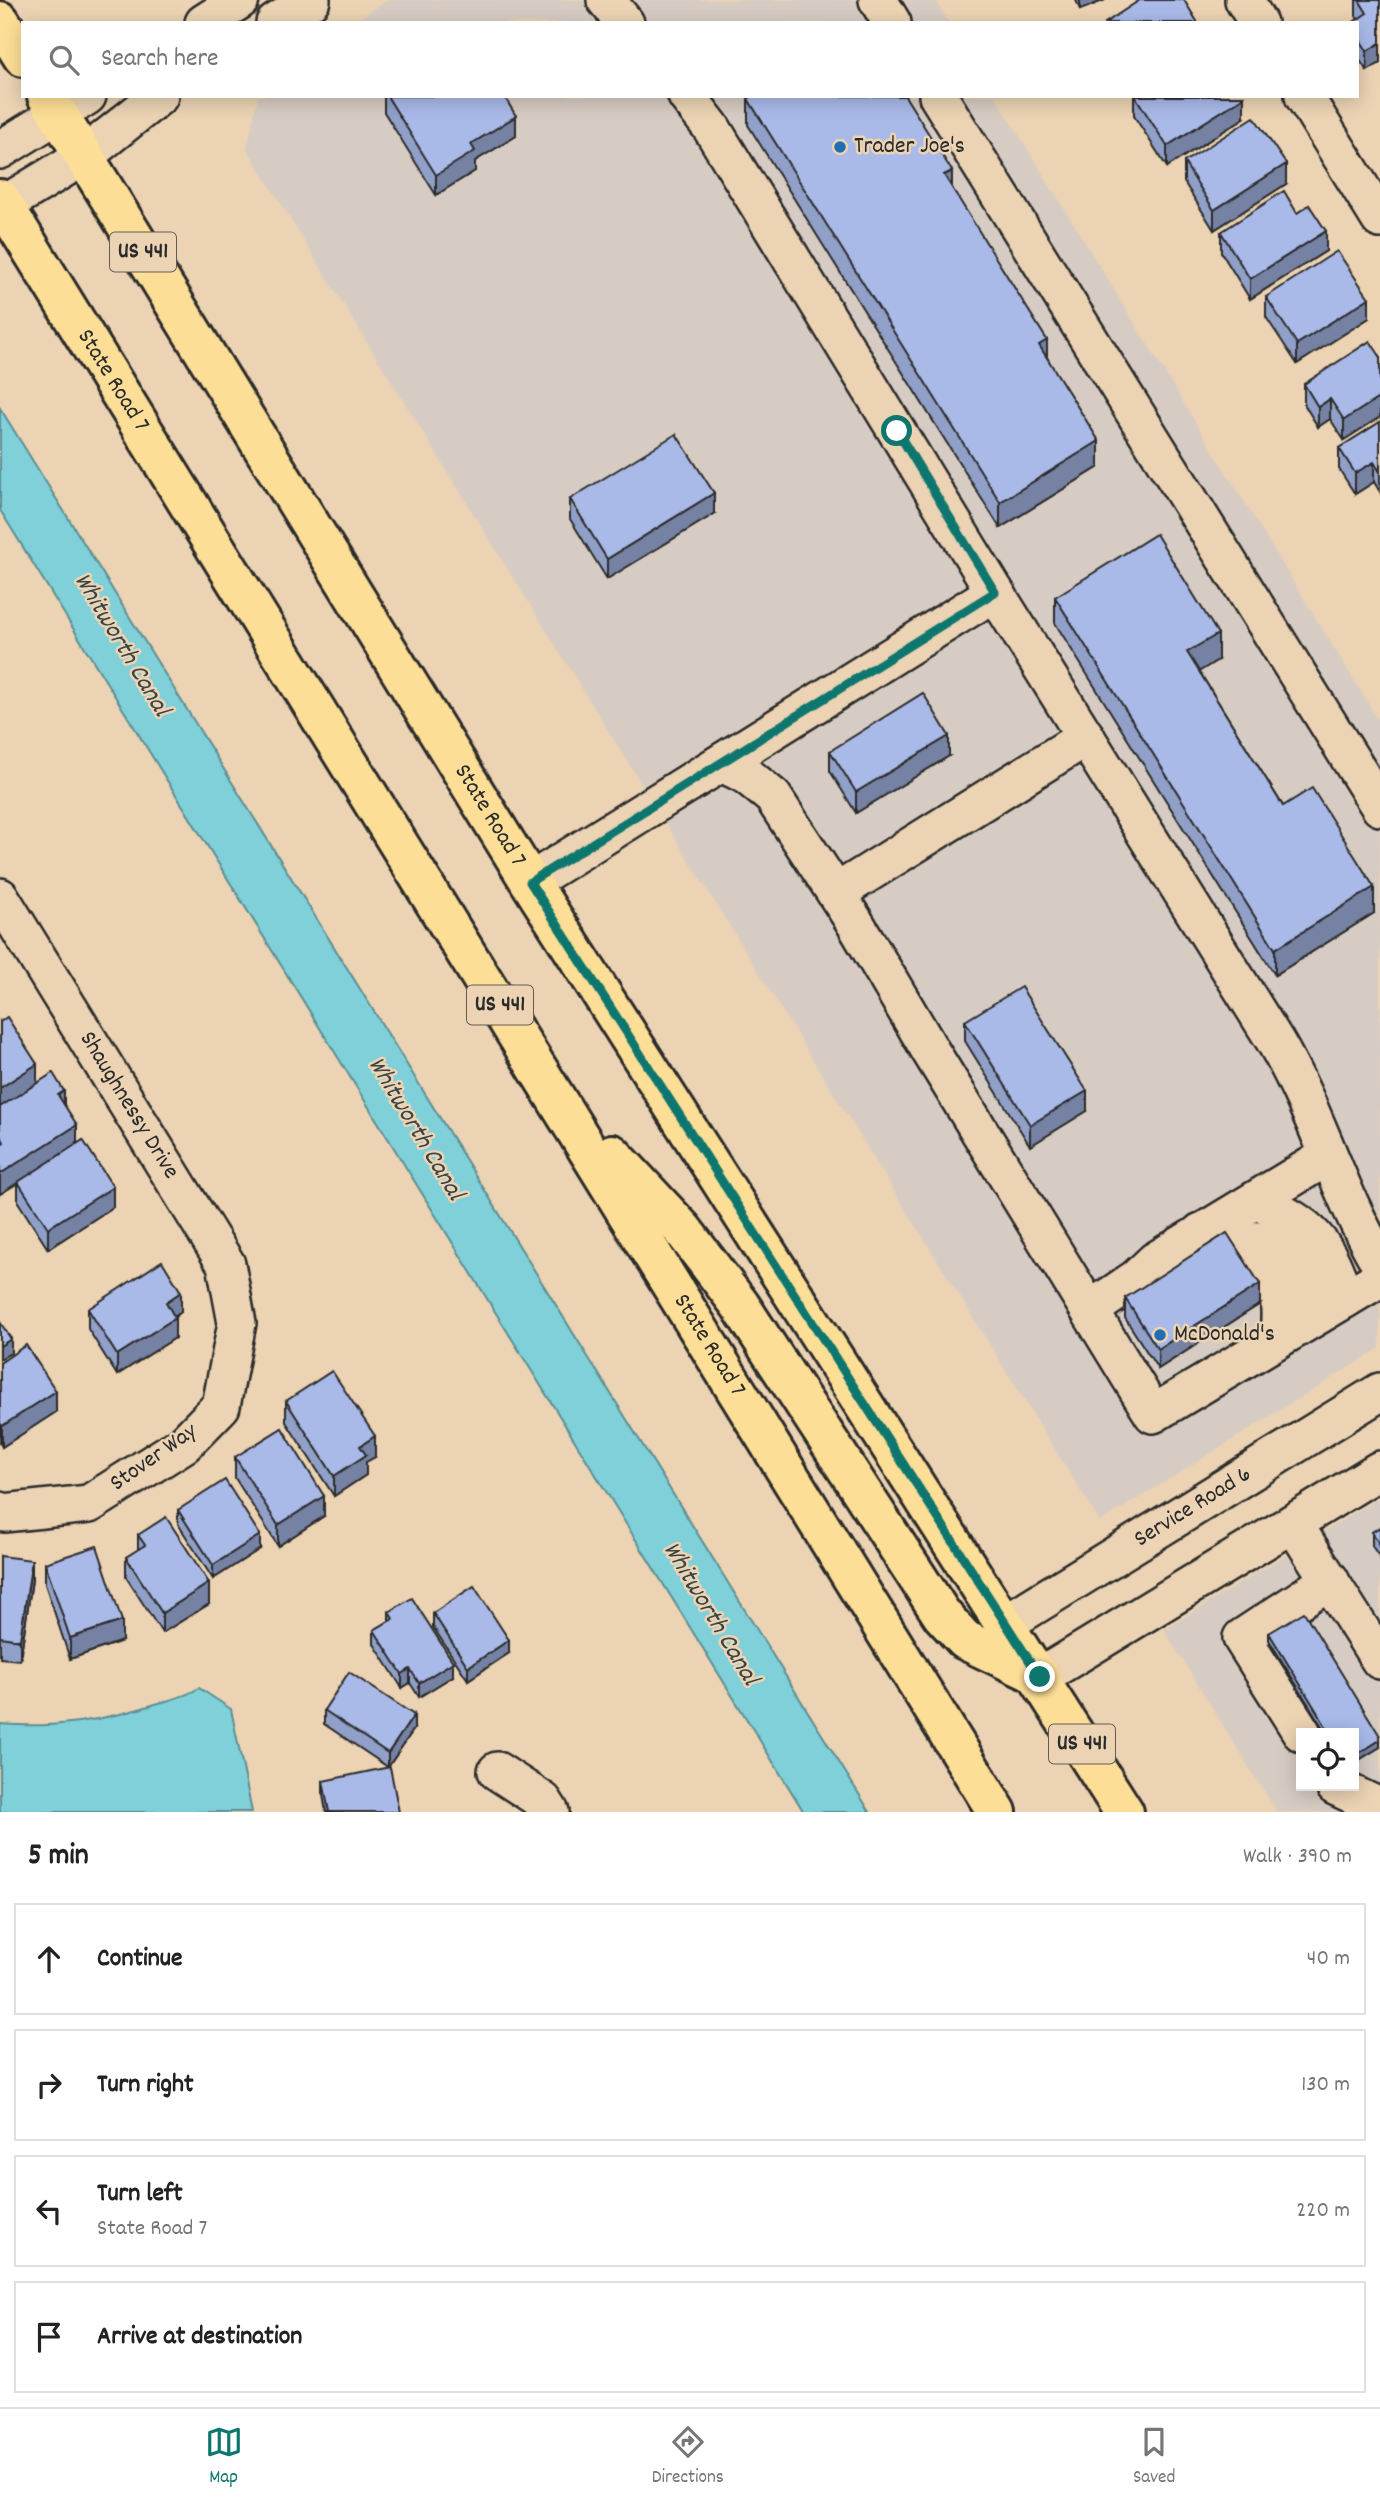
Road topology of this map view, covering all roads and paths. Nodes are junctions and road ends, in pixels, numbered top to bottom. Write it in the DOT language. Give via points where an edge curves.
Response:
graph roads {
  1 [pos="240,0"];
  2 [pos="311,0"];
  3 [pos="606,0"];
  4 [pos="878,0"];
  5 [pos="1244,0"];
  6 [pos="0,21"];
  7 [pos="207,21"];
  8 [pos="278,21"];
  9 [pos="623,21"];
  10 [pos="891,21"];
  11 [pos="1257,21"];
  12 [pos="21,54"];
  13 [pos="156,98"];
  14 [pos="688,98"];
  15 [pos="939,98"];
  16 [pos="1305,98"];
  17 [pos="64,102"];
  18 [pos="0,150"];
  19 [pos="84,156"];
  20 [pos="1,204"];
  21 [pos="1380,219"];
  22 [pos="995,592"];
  23 [pos="1086,737"];
  24 [pos="722,763"];
  25 [pos="1380,807"];
  26 [pos="530,882"];
  27 [pos="835,893"];
  28 [pos="0,897"];
  29 [pos="552,1088"];
  30 [pos="1328,1156"];
  31 [pos="1257,1201"];
  32 [pos="1201,1232"];
  33 [pos="1380,1263"];
  34 [pos="1380,1278"];
  35 [pos="1345,1299"];
  36 [pos="1090,1310"];
  37 [pos="237,1323"];
  38 [pos="1279,1332"];
  39 [pos="1380,1392"];
  40 [pos="1380,1470"];
  41 [pos="0,1511"];
  42 [pos="1293,1523"];
  43 [pos="1330,1580"];
  44 [pos="1006,1623"];
  45 [pos="1380,1660"];
  46 [pos="1040,1677"];
  47 [pos="1299,1728"];
  48 [pos="497,1771"];
  49 [pos="1346,1791"];
  50 [pos="1377,1805"];
  51 [pos="550,1812"];
  52 [pos="997,1812"];
  53 [pos="1124,1812"];
  1 -- 7 [label="street"];
  2 -- 8 [label="street"];
  3 -- 9 [label="street"];
  4 -- 10 [label="street"];
  5 -- 11 [label="street"];
  6 -- 12 [label="main road"];
  13 -- 19 [label="street"];
  14 -- 22 [label="street" via="722,145"];
  15 -- 25 [label="street"];
  16 -- 21 [label="street"];
  17 -- 18 [label="street"];
  17 -- 19 [label="main road, State Road 7 / US 441"];
  19 -- 20 [label="street"];
  19 -- 26 [label="main road, State Road 7 / US 441"];
  20 -- 29 [label="main road, State Road 7 / US 441"];
  22 -- 23 [label="street"];
  22 -- 24 [label="street"];
  23 -- 27 [label="street"];
  23 -- 30 [label="street" via="1297,1078"];
  24 -- 26 [label="street"];
  24 -- 27 [label="street" via="773,797"];
  26 -- 44 [label="main road, State Road 7 / US 441"];
  27 -- 36 [label="street"];
  28 -- 37 [label="street, Shaughnessy Drive" via="226,1264"];
  29 -- 46 [label="main road" via="683,1230 740,1304 942,1615 965,1640"];
  29 -- 52 [label="main road, State Road 7 / US 441"];
  30 -- 31 [label="street"];
  30 -- 33 [label="street"];
  31 -- 32 [label="street"];
  31 -- 35 [label="street" via="1288,1215 1315,1235 1333,1263"];
  32 -- 36 [label="street"];
  32 -- 38 [label="street" via="1254,1241 1276,1277 1282,1306"];
  34 -- 35 [label="street"];
  35 -- 38 [label="street"];
  36 -- 38 [label="street" via="1153,1414"];
  37 -- 41 [label="street, Stover Way" via="221,1406 184,1444 89,1504"];
  39 -- 44 [label="street, Service Road 6"];
  40 -- 42 [label="street"];
  42 -- 43 [label="street"];
  42 -- 46 [label="street"];
  43 -- 45 [label="street"];
  43 -- 47 [label="street" via="1242,1638"];
  44 -- 46 [label="main road, State Road 7 / US 441"];
  46 -- 53 [label="main road, State Road 7 / US 441"];
  48 -- 51 [label="street" via="543,1801"];
  49 -- 50 [label="street"];
}
